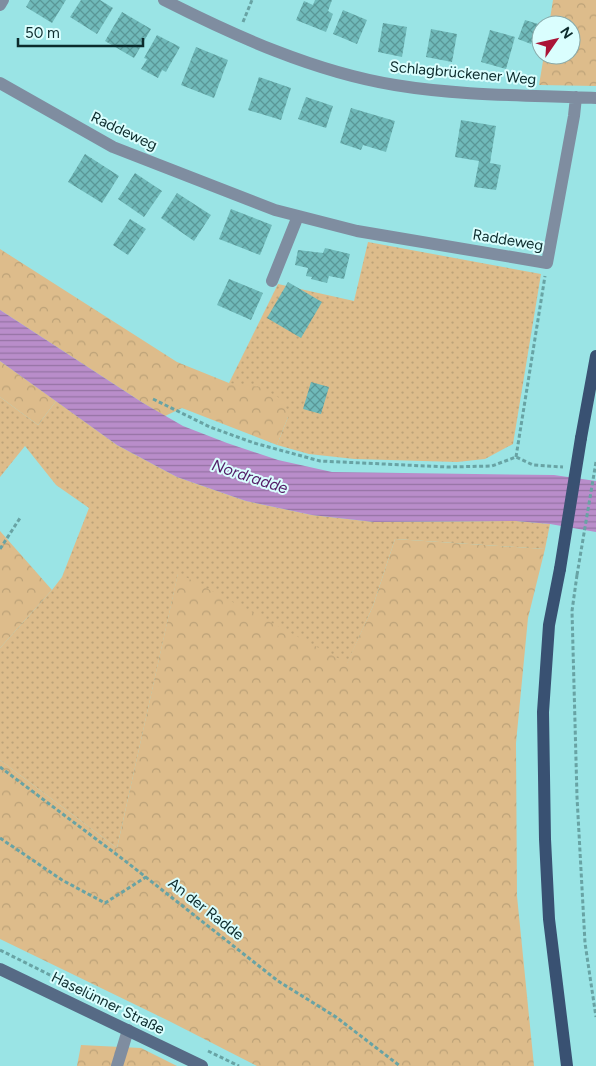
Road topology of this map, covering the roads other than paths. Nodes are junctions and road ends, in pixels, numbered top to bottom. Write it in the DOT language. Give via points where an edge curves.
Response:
graph roads {
  1 [pos="4,0"];
  2 [pos="164,0"];
  3 [pos="0,5"];
  4 [pos="0,83"];
  5 [pos="576,97"];
  6 [pos="596,98"];
  7 [pos="298,216"];
  8 [pos="272,281"];
  9 [pos="596,356"];
  10 [pos="0,969"];
  11 [pos="128,1030"];
  12 [pos="564,1051"];
  13 [pos="117,1066"];
  14 [pos="202,1066"];
  15 [pos="559,1066"];
  16 [pos="567,1066"];
  1 -- 3 [label="street"];
  2 -- 5 [label="street, Schlagbrückener Weg" via="211,24 346,75 395,85 468,92"];
  4 -- 7 [label="street, Raddeweg" via="113,146 275,210"];
  5 -- 6 [label="street, Schlagbrückener Weg"];
  5 -- 7 [label="street, Raddeweg" via="547,263 357,231"];
  7 -- 8 [label="street"];
  9 -- 12 [label="main road, bridge" via="549,625 543,712 549,909"];
  10 -- 11 [label="street, Haselünner Straße"];
  11 -- 13 [label="street"];
  11 -- 14 [label="street, Haselünner Straße"];
  12 -- 15 [label="street"];
  12 -- 16 [label="main road"];
}
